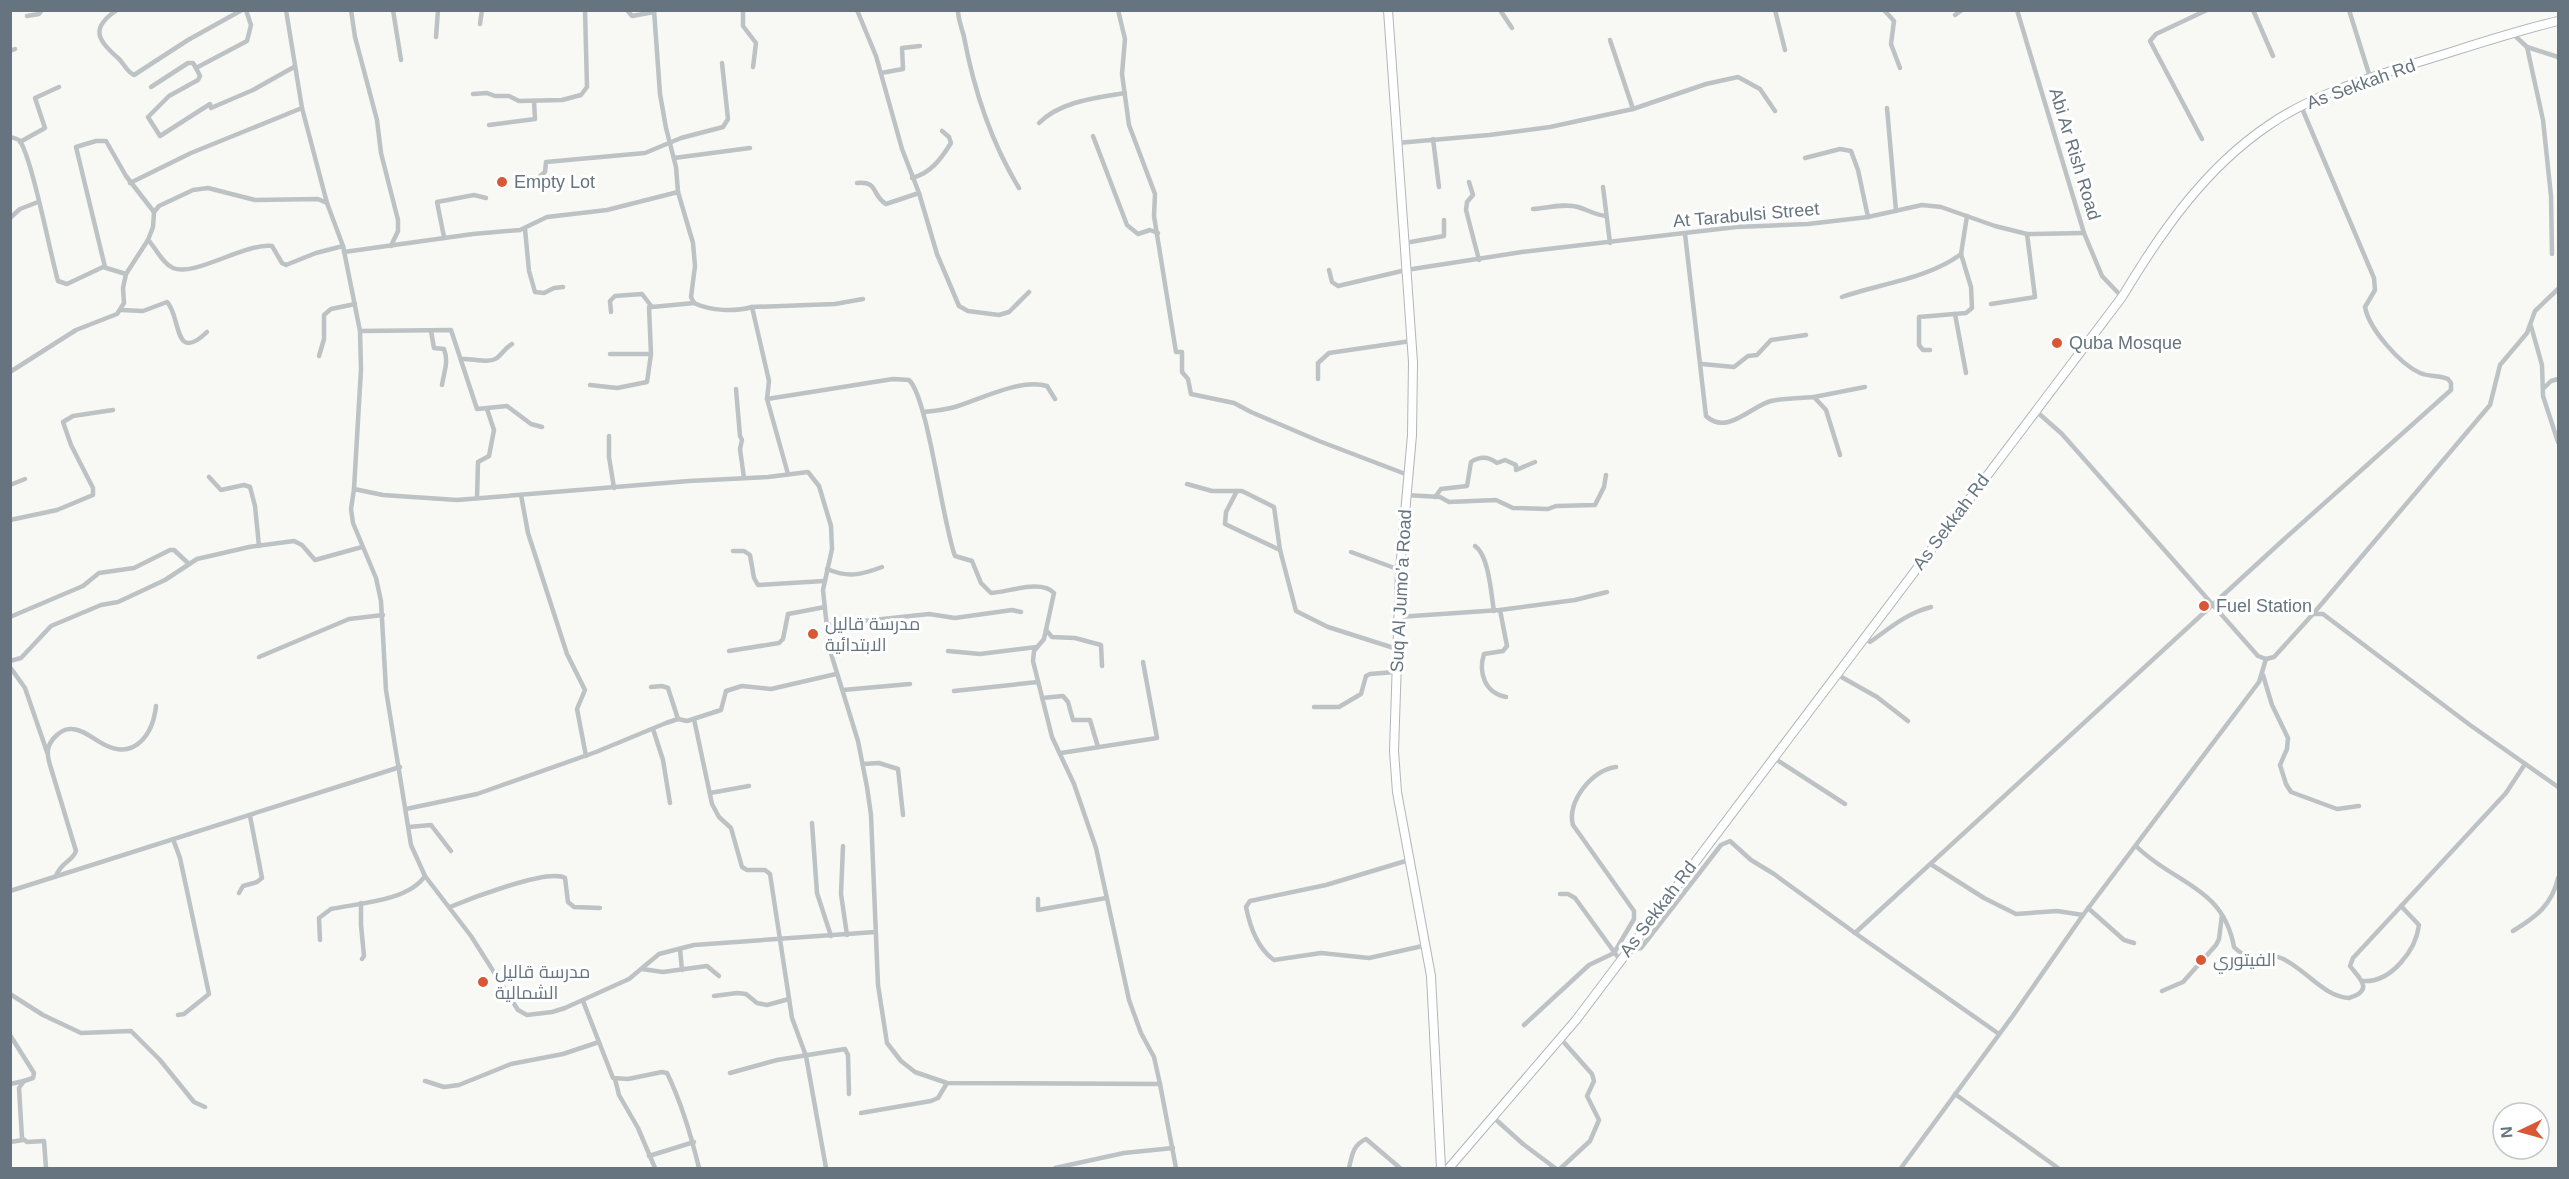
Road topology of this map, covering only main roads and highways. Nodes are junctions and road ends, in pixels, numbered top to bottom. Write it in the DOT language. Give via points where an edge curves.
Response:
graph roads {
  1 [pos="1388,10"];
  2 [pos="2559,21"];
  3 [pos="1441,1168"];
  4 [pos="1449,1168"];
  1 -- 3 [label="main road, Suq Al Jumo’a Road" via="1413,414 1400,570 1394,751 1397,792 1431,976"];
  2 -- 4 [label="main road, As Sekkah Rd" via="2370,77 2301,106 2267,126 2202,184 2167,225 2122,297 1561,1039"];
}
